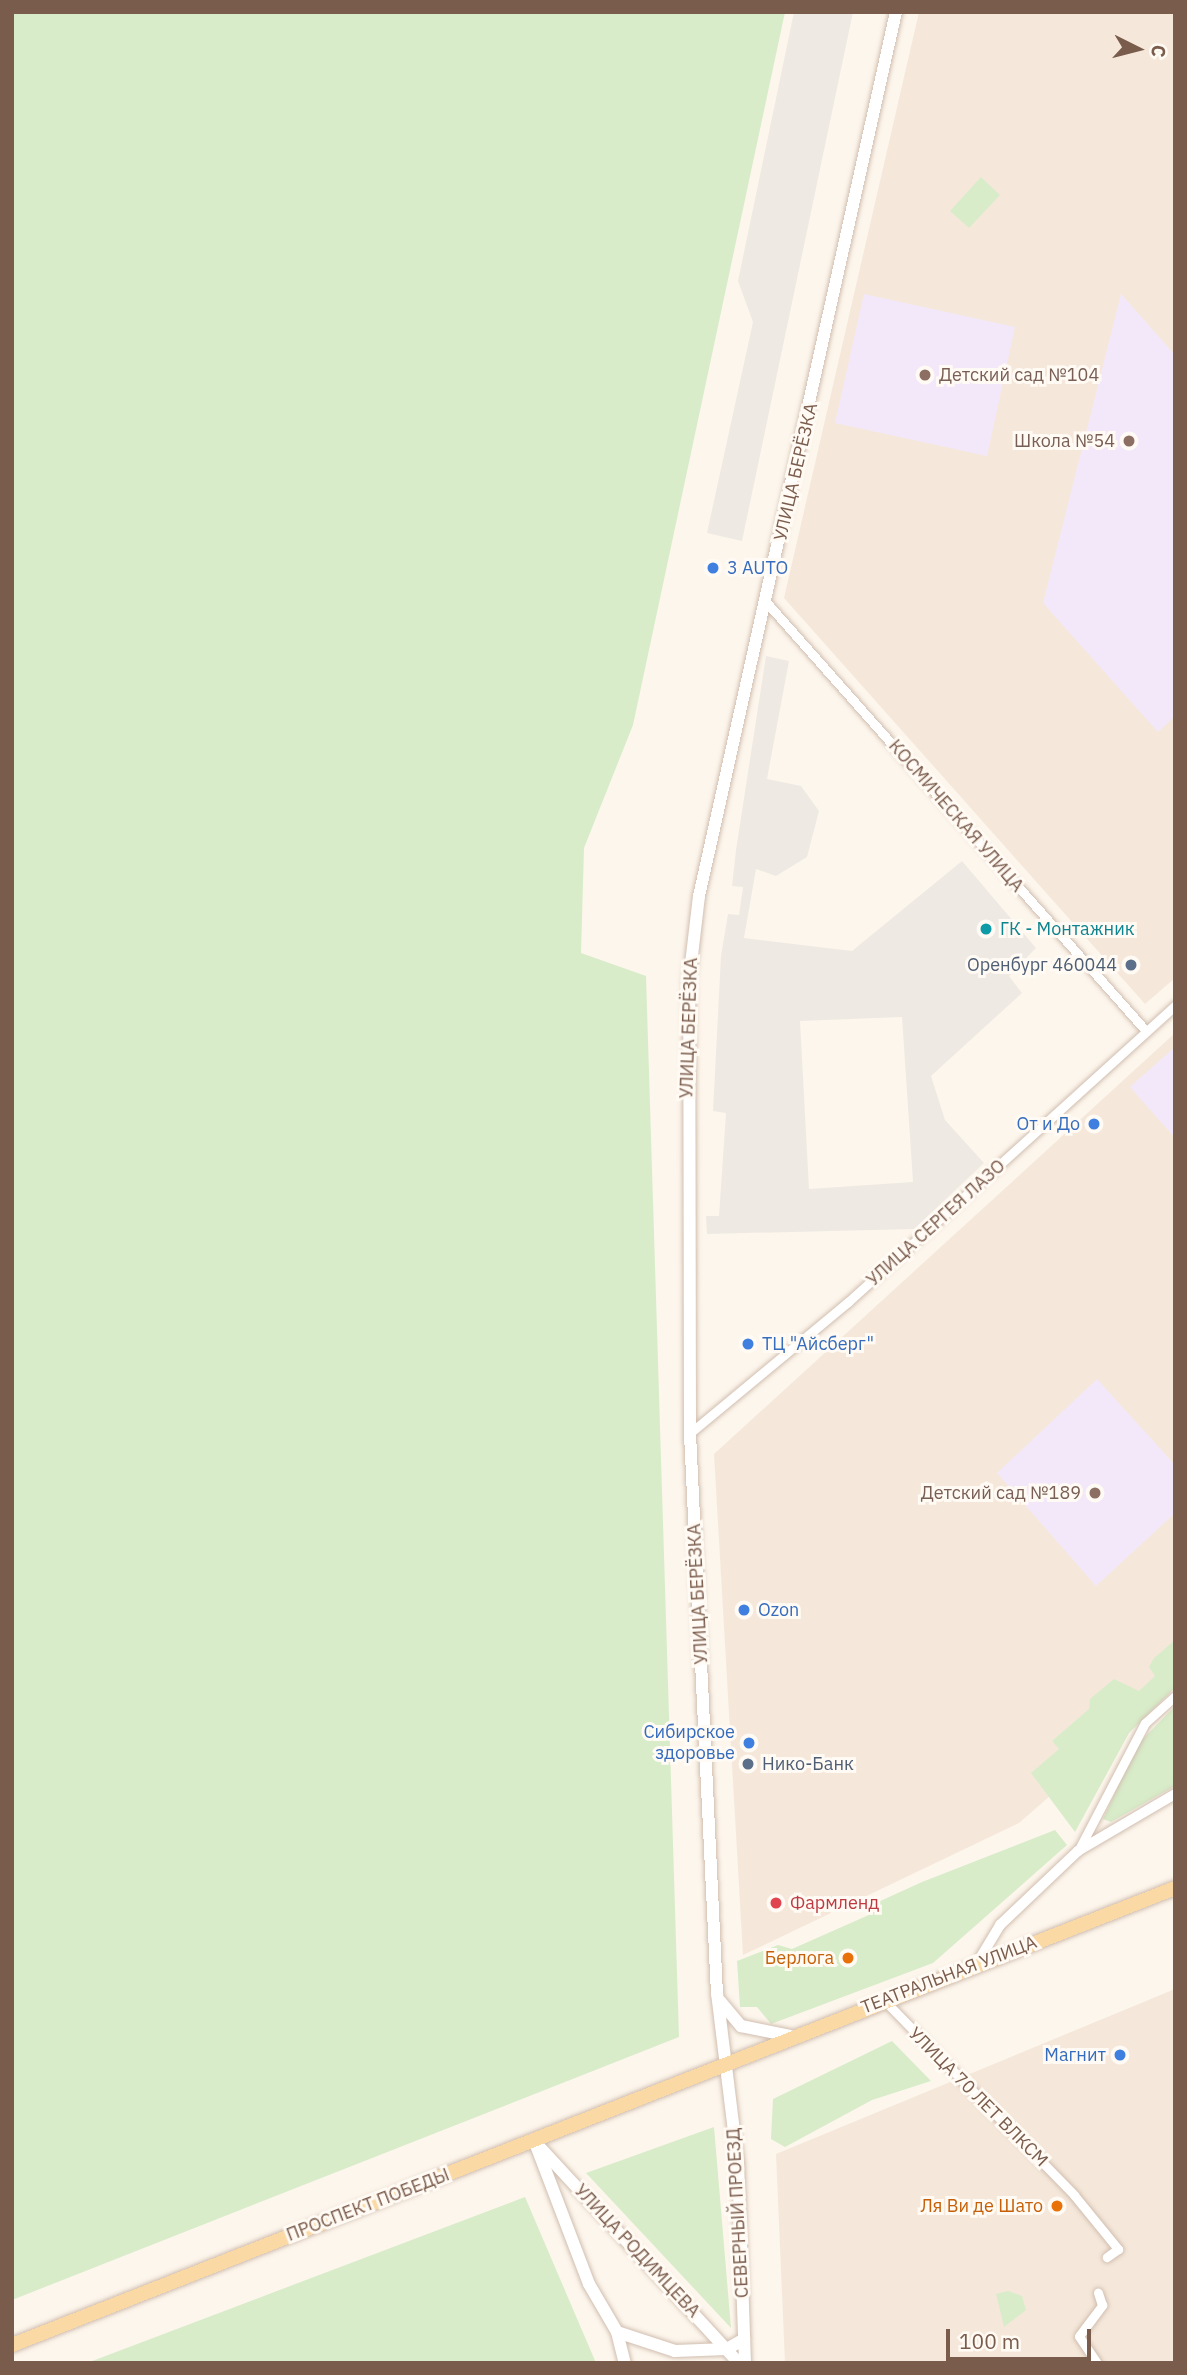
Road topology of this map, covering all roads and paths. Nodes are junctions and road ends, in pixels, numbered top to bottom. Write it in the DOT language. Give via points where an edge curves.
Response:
graph roads {
  1 [pos="897,12"];
  2 [pos="766,603"];
  3 [pos="1175,1005"];
  4 [pos="1146,1031"];
  5 [pos="690,1433"];
  6 [pos="1175,1696"];
  7 [pos="1175,1794"];
  8 [pos="1078,1851"];
  9 [pos="1175,1888"];
  10 [pos="976,1965"];
  11 [pos="717,1994"];
  12 [pos="884,2000"];
  13 [pos="790,2036"];
  14 [pos="723,2064"];
  15 [pos="534,2140"];
  16 [pos="1107,2257"];
  17 [pos="1098,2293"];
  18 [pos="617,2332"];
  19 [pos="744,2339"];
  20 [pos="12,2345"];
  21 [pos="727,2349"];
  22 [pos="671,2357"];
  23 [pos="625,2363"];
  24 [pos="739,2363"];
  25 [pos="745,2363"];
  26 [pos="1097,2363"];
  1 -- 2 [label="main road, УЛИЦА БЕРЁЗКА"];
  2 -- 4 [label="street, КОСМИЧЕСКАЯ УЛИЦА"];
  2 -- 5 [label="main road, УЛИЦА БЕРЁЗКА" via="692,943 686,1141"];
  3 -- 4 [label="street, УЛИЦА СЕРГЕЯ ЛАЗО"];
  4 -- 5 [label="street, УЛИЦА СЕРГЕЯ ЛАЗО" via="848,1302"];
  5 -- 11 [label="main road, УЛИЦА БЕРЁЗКА"];
  6 -- 8 [label="street" via="1145,1723"];
  7 -- 8 [label="street"];
  8 -- 10 [label="street" via="1000,1925"];
  9 -- 10 [label="main road, ТЕАТРАЛЬНАЯ УЛИЦА"];
  10 -- 12 [label="main road, ТЕАТРАЛЬНАЯ УЛИЦА"];
  11 -- 13 [label="main road" via="741,2026"];
  11 -- 14 [label="main road, УЛИЦА БЕРЁЗКА"];
  12 -- 13 [label="main road, ТЕАТРАЛЬНАЯ УЛИЦА"];
  12 -- 16 [label="street, УЛИЦА 70 ЛЕТ ВЛКСМ" via="1074,2195 1118,2249"];
  13 -- 14 [label="main road, ТЕАТРАЛЬНАЯ УЛИЦА"];
  14 -- 15 [label="main road, ПРОСПЕКТ ПОБЕДЫ"];
  14 -- 19 [label="main road, СЕВЕРНЫЙ ПРОЕЗД" via="738,2164"];
  15 -- 18 [label="main road" via="594,2295"];
  15 -- 20 [label="main road, ПРОСПЕКТ ПОБЕДЫ"];
  15 -- 21 [label="main road, УЛИЦА РОДИМЦЕВА"];
  17 -- 26 [label="street" via="1102,2305 1079,2336"];
  18 -- 22 [label="main road"];
  18 -- 23 [label="main road"];
  19 -- 21 [label="main road"];
  19 -- 25 [label="main road, СЕВЕРНЫЙ ПРОЕЗД"];
  21 -- 22 [label="main road"];
  21 -- 24 [label="main road, УЛИЦА РОДИМЦЕВА"];
}
